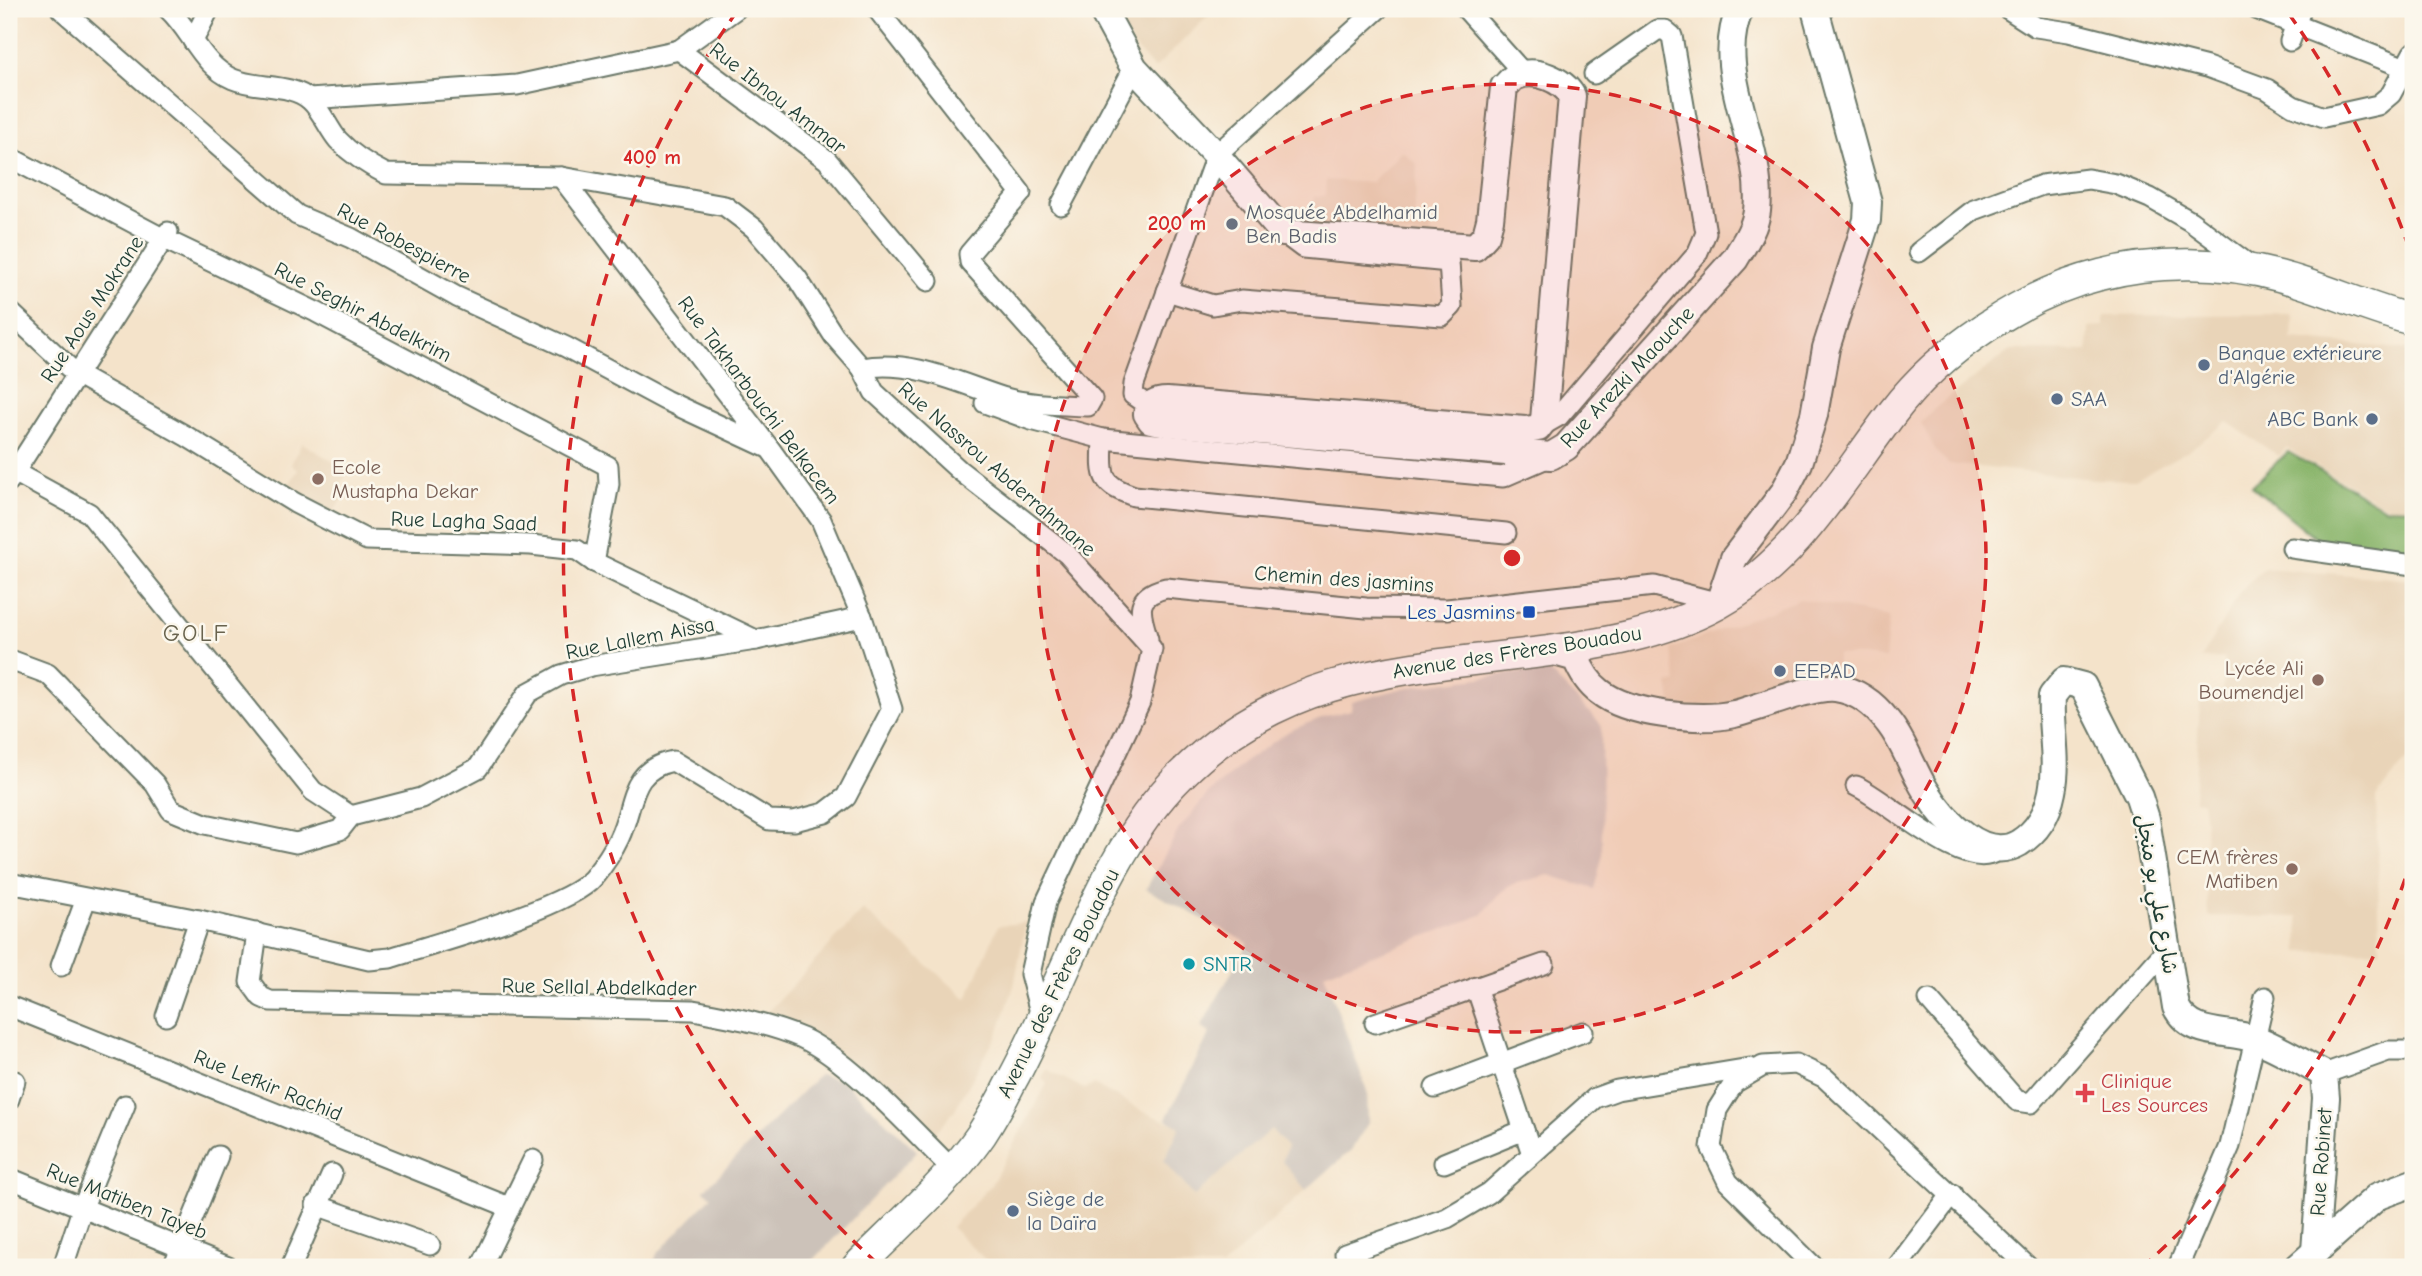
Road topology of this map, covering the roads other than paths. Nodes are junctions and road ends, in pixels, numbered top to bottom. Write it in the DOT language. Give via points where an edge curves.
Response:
graph roads {
  1 [pos="61,9"];
  2 [pos="168,9"];
  3 [pos="209,9"];
  4 [pos="736,9"];
  5 [pos="877,9"];
  6 [pos="1101,9"];
  7 [pos="1378,9"];
  8 [pos="1466,9"];
  9 [pos="1740,9"];
  10 [pos="1815,9"];
  11 [pos="2008,9"];
  12 [pos="2256,9"];
  13 [pos="2295,25"];
  14 [pos="193,41"];
  15 [pos="679,50"];
  16 [pos="2411,64"];
  17 [pos="1134,68"];
  18 [pos="1594,74"];
  19 [pos="1525,75"];
  20 [pos="309,99"];
  21 [pos="1216,155"];
  22 [pos="9,158"];
  23 [pos="561,177"];
  24 [pos="1061,205"];
  25 [pos="1283,233"];
  26 [pos="166,235"];
  27 [pos="1919,253"];
  28 [pos="2256,271"];
  29 [pos="928,281"];
  30 [pos="1167,292"];
  31 [pos="9,310"];
  32 [pos="2413,320"];
  33 [pos="862,368"];
  34 [pos="924,373"];
  35 [pos="76,374"];
  36 [pos="1154,414"];
  37 [pos="1538,428"];
  38 [pos="1103,439"];
  39 [pos="770,449"];
  40 [pos="1551,456"];
  41 [pos="12,477"];
  42 [pos="1506,533"];
  43 [pos="2292,548"];
  44 [pos="594,562"];
  45 [pos="2413,565"];
  46 [pos="1719,603"];
  47 [pos="862,617"];
  48 [pos="756,640"];
  49 [pos="1152,649"];
  50 [pos="1551,650"];
  51 [pos="9,663"];
  52 [pos="1856,786"];
  53 [pos="351,816"];
  54 [pos="1998,849"];
  55 [pos="9,884"];
  56 [pos="86,899"];
  57 [pos="199,920"];
  58 [pos="257,933"];
  59 [pos="2168,948"];
  60 [pos="1544,964"];
  61 [pos="61,967"];
  62 [pos="1476,987"];
  63 [pos="2264,997"];
  64 [pos="1928,1000"];
  65 [pos="9,1006"];
  66 [pos="166,1016"];
  67 [pos="1042,1020"];
  68 [pos="1375,1023"];
  69 [pos="1583,1032"];
  70 [pos="2256,1039"];
  71 [pos="2413,1051"];
  72 [pos="1501,1062"];
  73 [pos="1763,1066"];
  74 [pos="2324,1074"];
  75 [pos="1435,1088"];
  76 [pos="125,1105"];
  77 [pos="1524,1130"];
  78 [pos="1532,1154"];
  79 [pos="218,1156"];
  80 [pos="533,1160"];
  81 [pos="1444,1163"];
  82 [pos="952,1169"];
  83 [pos="332,1174"];
  84 [pos="9,1178"];
  85 [pos="2413,1183"];
  86 [pos="1952,1194"];
  87 [pos="316,1205"];
  88 [pos="509,1207"];
  89 [pos="82,1209"];
  90 [pos="430,1245"];
  91 [pos="179,1246"];
  92 [pos="1345,1254"];
  93 [pos="2307,1259"];
  94 [pos="64,1267"];
  95 [pos="173,1267"];
  96 [pos="228,1267"];
  97 [pos="291,1267"];
  98 [pos="481,1267"];
  99 [pos="857,1267"];
  100 [pos="1814,1267"];
  101 [pos="1897,1267"];
  102 [pos="2028,1267"];
  103 [pos="2178,1267"];
  1 -- 39 [label="street, Rue Robespierre" via="297,215"];
  2 -- 14 [label="street"];
  3 -- 14 [label="street"];
  4 -- 15 [label="street"];
  5 -- 34 [label="street" via="1021,193 968,254 970,262 1092,399 1088,405 1005,398 948,375"];
  6 -- 17 [label="street"];
  7 -- 21 [label="street"];
  8 -- 19 [label="street"];
  9 -- 40 [label="street, Rue Arezki Maouche" via="1731,62 1756,158 1753,228 1735,259 1566,447"];
  10 -- 46 [label="street" via="1868,202 1867,220 1826,348 1814,415 1799,463 1784,492 1734,558"];
  11 -- 16 [label="street" via="2036,27 2207,67 2324,117 2378,105"];
  12 -- 13 [label="street"];
  13 -- 16 [label="street"];
  14 -- 20 [label="street" via="206,60 234,80"];
  15 -- 20 [label="street" via="517,85"];
  15 -- 29 [label="street, Rue Ibnou Ammar" via="827,160"];
  17 -- 21 [label="street"];
  17 -- 24 [label="street"];
  18 -- 37 [label="street" via="1657,30 1672,36 1706,233 1697,254 1559,416"];
  19 -- 25 [label="street" via="1504,87 1490,220 1475,247"];
  19 -- 37 [label="street" via="1556,78 1572,96 1544,420"];
  20 -- 23 [label="street, Rue Nassrou Abderrahmane" via="338,140 362,162 386,174"];
  21 -- 25 [label="street"];
  21 -- 30 [label="street"];
  22 -- 26 [label="street, Rue Seghir Abdelkrim"];
  23 -- 33 [label="street, Rue Nassrou Abderrahmane" via="725,206 754,228 797,278 834,336"];
  23 -- 39 [label="street, Rue Takharbouchi Belkacem"];
  25 -- 30 [label="street" via="1303,248 1449,262 1452,306 1442,316 1242,300 1213,305"];
  26 -- 35 [label="street, Rue Aous Mokrane"];
  26 -- 44 [label="street, Rue Seghir Abdelkrim" via="608,466 609,484"];
  27 -- 28 [label="street" via="1974,210 2042,185 2088,179 2150,198 2190,221"];
  28 -- 32 [label="main road, Avenue des Frères Bouadou"];
  28 -- 46 [label="main road, Avenue des Frères Bouadou" via="2188,265 2100,274 2058,288 1996,322 1922,379 1895,408 1825,508 1779,556"];
  30 -- 36 [label="street" via="1134,384 1133,395"];
  31 -- 35 [label="street, Rue Lagha Saad"];
  33 -- 34 [label="street" via="885,364"];
  33 -- 49 [label="street, Rue Nassrou Abderrahmane" via="874,392 959,470 1067,554"];
  34 -- 38 [label="street" via="1031,420"];
  35 -- 41 [label="street, Rue Aous Mokrane"];
  35 -- 44 [label="street, Rue Lagha Saad" via="295,503 367,540 531,545 577,550"];
  36 -- 37 [label="street" via="1157,401 1167,401"];
  36 -- 40 [label="street, Rue Arezki Maouche"];
  38 -- 40 [label="street" via="1503,477"];
  38 -- 42 [label="street" via="1105,481 1134,496"];
  39 -- 47 [label="street, Rue Takharbouchi Belkacem" via="821,520"];
  41 -- 53 [label="street" via="89,513 313,791"];
  43 -- 45 [label="street"];
  44 -- 48 [label="street, Rue Lagha Saad"];
  46 -- 49 [label="street, Chemin des jasmins" via="1654,586 1447,609 1366,608 1166,588 1142,602 1140,615"];
  46 -- 50 [label="main road, Avenue des Frères Bouadou" via="1641,634"];
  47 -- 48 [label="street, Rue Lallem Aissa"];
  47 -- 58 [label="street, Rue Takharbouchi Belkacem" via="892,709 846,797 825,813 794,821 769,820 673,761 656,764 641,777 620,838 593,879 518,917 390,958 369,960"];
  48 -- 53 [label="street, Rue Lallem Aissa" via="591,666 561,675 528,693 478,768 421,798"];
  49 -- 67 [label="street" via="1140,702 1046,902 1031,974"];
  50 -- 54 [label="street" via="1576,658 1589,682 1608,698 1682,716 1725,716 1815,690 1834,688 1860,696 1900,737 1925,790 1943,813 1964,834"];
  50 -- 67 [label="main road, Avenue des Frères Bouadou" via="1340,682 1296,696 1246,722 1181,774 1123,850"];
  51 -- 53 [label="street, Rue Lallem Aissa" via="48,674 155,784 171,810 205,824 296,843 340,830"];
  52 -- 54 [label="street" via="1957,851 1992,855"];
  54 -- 59 [label="street, شارع علي بو منجل" via="2021,842 2043,820 2056,768 2052,696 2059,684 2077,682 2088,694 2139,797 2152,846"];
  55 -- 56 [label="street, Rue Takharbouchi Belkacem"];
  56 -- 57 [label="street, Rue Takharbouchi Belkacem"];
  56 -- 61 [label="street"];
  57 -- 58 [label="street, Rue Takharbouchi Belkacem"];
  57 -- 66 [label="street"];
  58 -- 82 [label="street, Rue Sellal Abdelkader" via="250,982 261,997 270,1000 692,1010 752,1021 804,1039 853,1073"];
  59 -- 64 [label="street" via="2031,1103 2017,1101"];
  59 -- 70 [label="street, شارع علي بو منجل" via="2176,1007 2185,1021 2201,1029"];
  60 -- 62 [label="street"];
  62 -- 68 [label="street"];
  62 -- 72 [label="street"];
  63 -- 70 [label="street"];
  65 -- 88 [label="street, Rue Lefkir Rachid"];
  67 -- 82 [label="main road, Avenue des Frères Bouadou" via="980,1137"];
  69 -- 72 [label="street"];
  70 -- 74 [label="street, شارع علي بو منجل"];
  70 -- 103 [label="street" via="2230,1146"];
  71 -- 74 [label="street" via="2388,1051"];
  72 -- 75 [label="street"];
  72 -- 77 [label="street"];
  73 -- 78 [label="street" via="1617,1090 1595,1098"];
  73 -- 86 [label="street" via="1796,1064 1825,1078"];
  73 -- 100 [label="street" via="1734,1083 1717,1110 1711,1147 1728,1182"];
  74 -- 93 [label="street, Rue Robinet" via="2326,1098"];
  76 -- 89 [label="street"];
  77 -- 78 [label="street"];
  77 -- 81 [label="street"];
  78 -- 92 [label="street" via="1489,1193 1447,1218"];
  79 -- 91 [label="street"];
  80 -- 88 [label="street"];
  82 -- 99 [label="main road, Avenue des Frères Bouadou"];
  83 -- 87 [label="street"];
  84 -- 89 [label="street, Rue Matiben Tayeb"];
  85 -- 93 [label="street" via="2378,1196"];
  86 -- 101 [label="street"];
  86 -- 102 [label="street"];
  87 -- 90 [label="street"];
  87 -- 97 [label="street"];
  88 -- 98 [label="street"];
  89 -- 91 [label="street, Rue Matiben Tayeb"];
  89 -- 94 [label="street"];
  91 -- 95 [label="street"];
  91 -- 96 [label="street, Rue Matiben Tayeb"];
}
